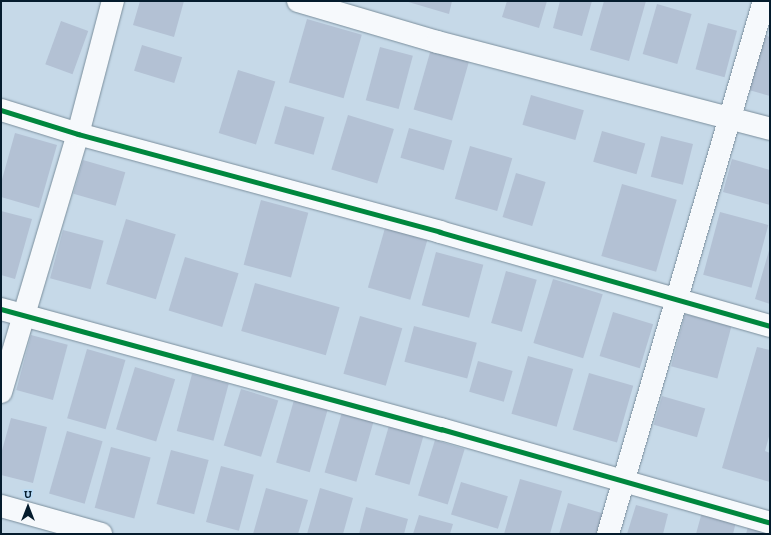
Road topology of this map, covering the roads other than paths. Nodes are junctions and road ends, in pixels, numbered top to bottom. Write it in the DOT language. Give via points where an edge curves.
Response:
graph roads {
  1 [pos="113,1"];
  2 [pos="298,1"];
  3 [pos="764,1"];
  4 [pos="1,110"];
  5 [pos="730,118"];
  6 [pos="770,129"];
  7 [pos="78,134"];
  8 [pos="678,299"];
  9 [pos="1,309"];
  10 [pos="23,315"];
  11 [pos="770,326"];
  12 [pos="1,392"];
  13 [pos="623,480"];
  14 [pos="1,506"];
  15 [pos="770,523"];
  16 [pos="101,534"];
  17 [pos="608,534"];
  1 -- 7 [label="street"];
  2 -- 5 [label="street" via="437,42"];
  3 -- 5 [label="street"];
  4 -- 7 [label="street"];
  5 -- 6 [label="street"];
  5 -- 8 [label="street"];
  7 -- 8 [label="street"];
  7 -- 10 [label="street"];
  8 -- 11 [label="street"];
  8 -- 13 [label="street"];
  9 -- 10 [label="street"];
  10 -- 12 [label="street"];
  10 -- 13 [label="street"];
  13 -- 15 [label="street"];
  13 -- 17 [label="street"];
  14 -- 16 [label="street"];
}
